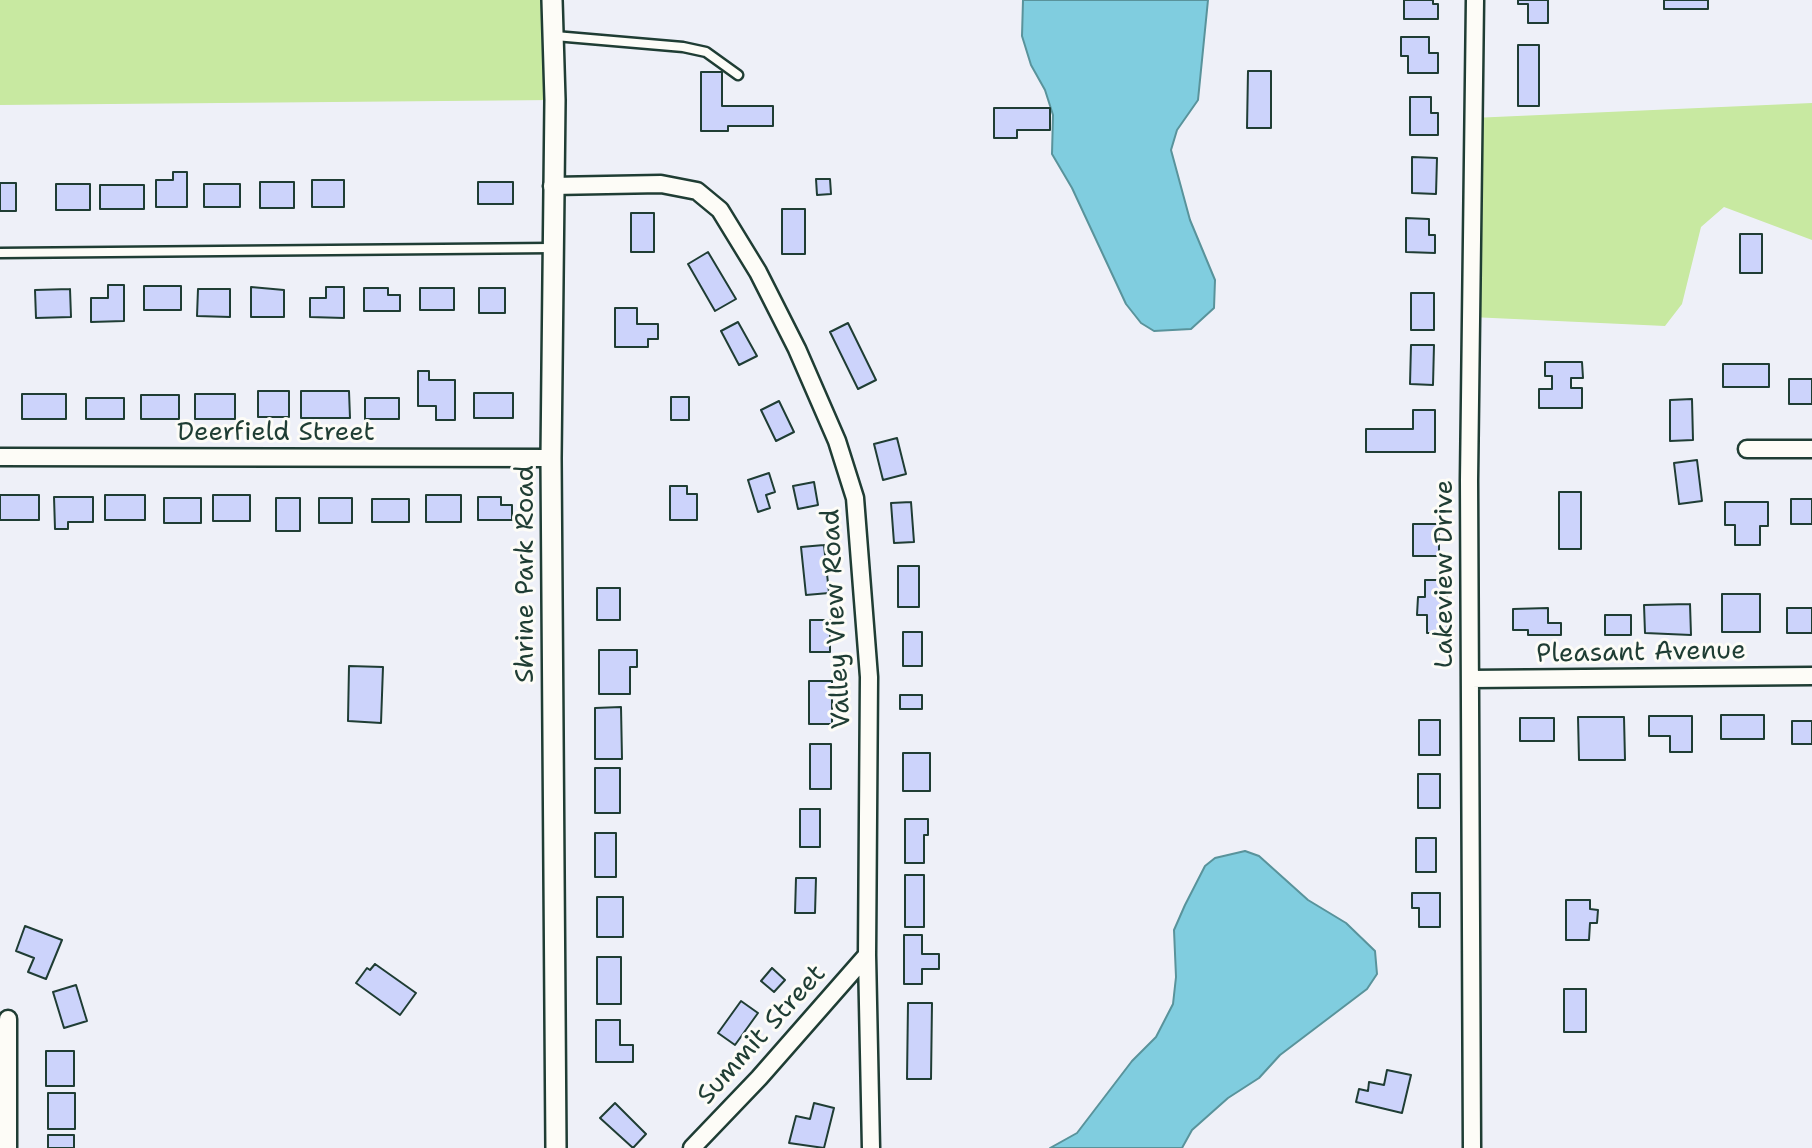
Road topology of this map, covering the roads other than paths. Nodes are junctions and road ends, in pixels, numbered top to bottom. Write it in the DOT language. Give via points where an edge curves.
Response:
graph roads {
  1 [pos="552,0"];
  2 [pos="1475,0"];
  3 [pos="552,36"];
  4 [pos="738,75"];
  5 [pos="552,186"];
  6 [pos="552,248"];
  7 [pos="0,253"];
  8 [pos="1747,449"];
  9 [pos="1812,449"];
  10 [pos="0,457"];
  11 [pos="551,458"];
  12 [pos="1812,676"];
  13 [pos="1470,679"];
  14 [pos="867,955"];
  15 [pos="8,1019"];
  16 [pos="8,1148"];
  17 [pos="556,1148"];
  18 [pos="692,1148"];
  19 [pos="871,1148"];
  20 [pos="1472,1148"];
  1 -- 3 [label="street, Shrine Park Road"];
  2 -- 13 [label="street, Lakeview Drive"];
  3 -- 4 [label="lane" via="683,47 706,52"];
  3 -- 5 [label="street, Shrine Park Road"];
  5 -- 6 [label="street, Shrine Park Road"];
  5 -- 14 [label="street, Valley View Road" via="661,184 697,191 720,210 758,272 838,441 855,498 869,677"];
  6 -- 7 [label="lane"];
  6 -- 11 [label="street, Shrine Park Road"];
  8 -- 9 [label="street"];
  10 -- 11 [label="street, Deerfield Street"];
  11 -- 17 [label="street, Shrine Park Road"];
  12 -- 13 [label="street, Pleasant Avenue"];
  13 -- 20 [label="street, Lakeview Drive"];
  14 -- 18 [label="street, Summit Street"];
  14 -- 19 [label="street, Valley View Road"];
  15 -- 16 [label="street"];
}
